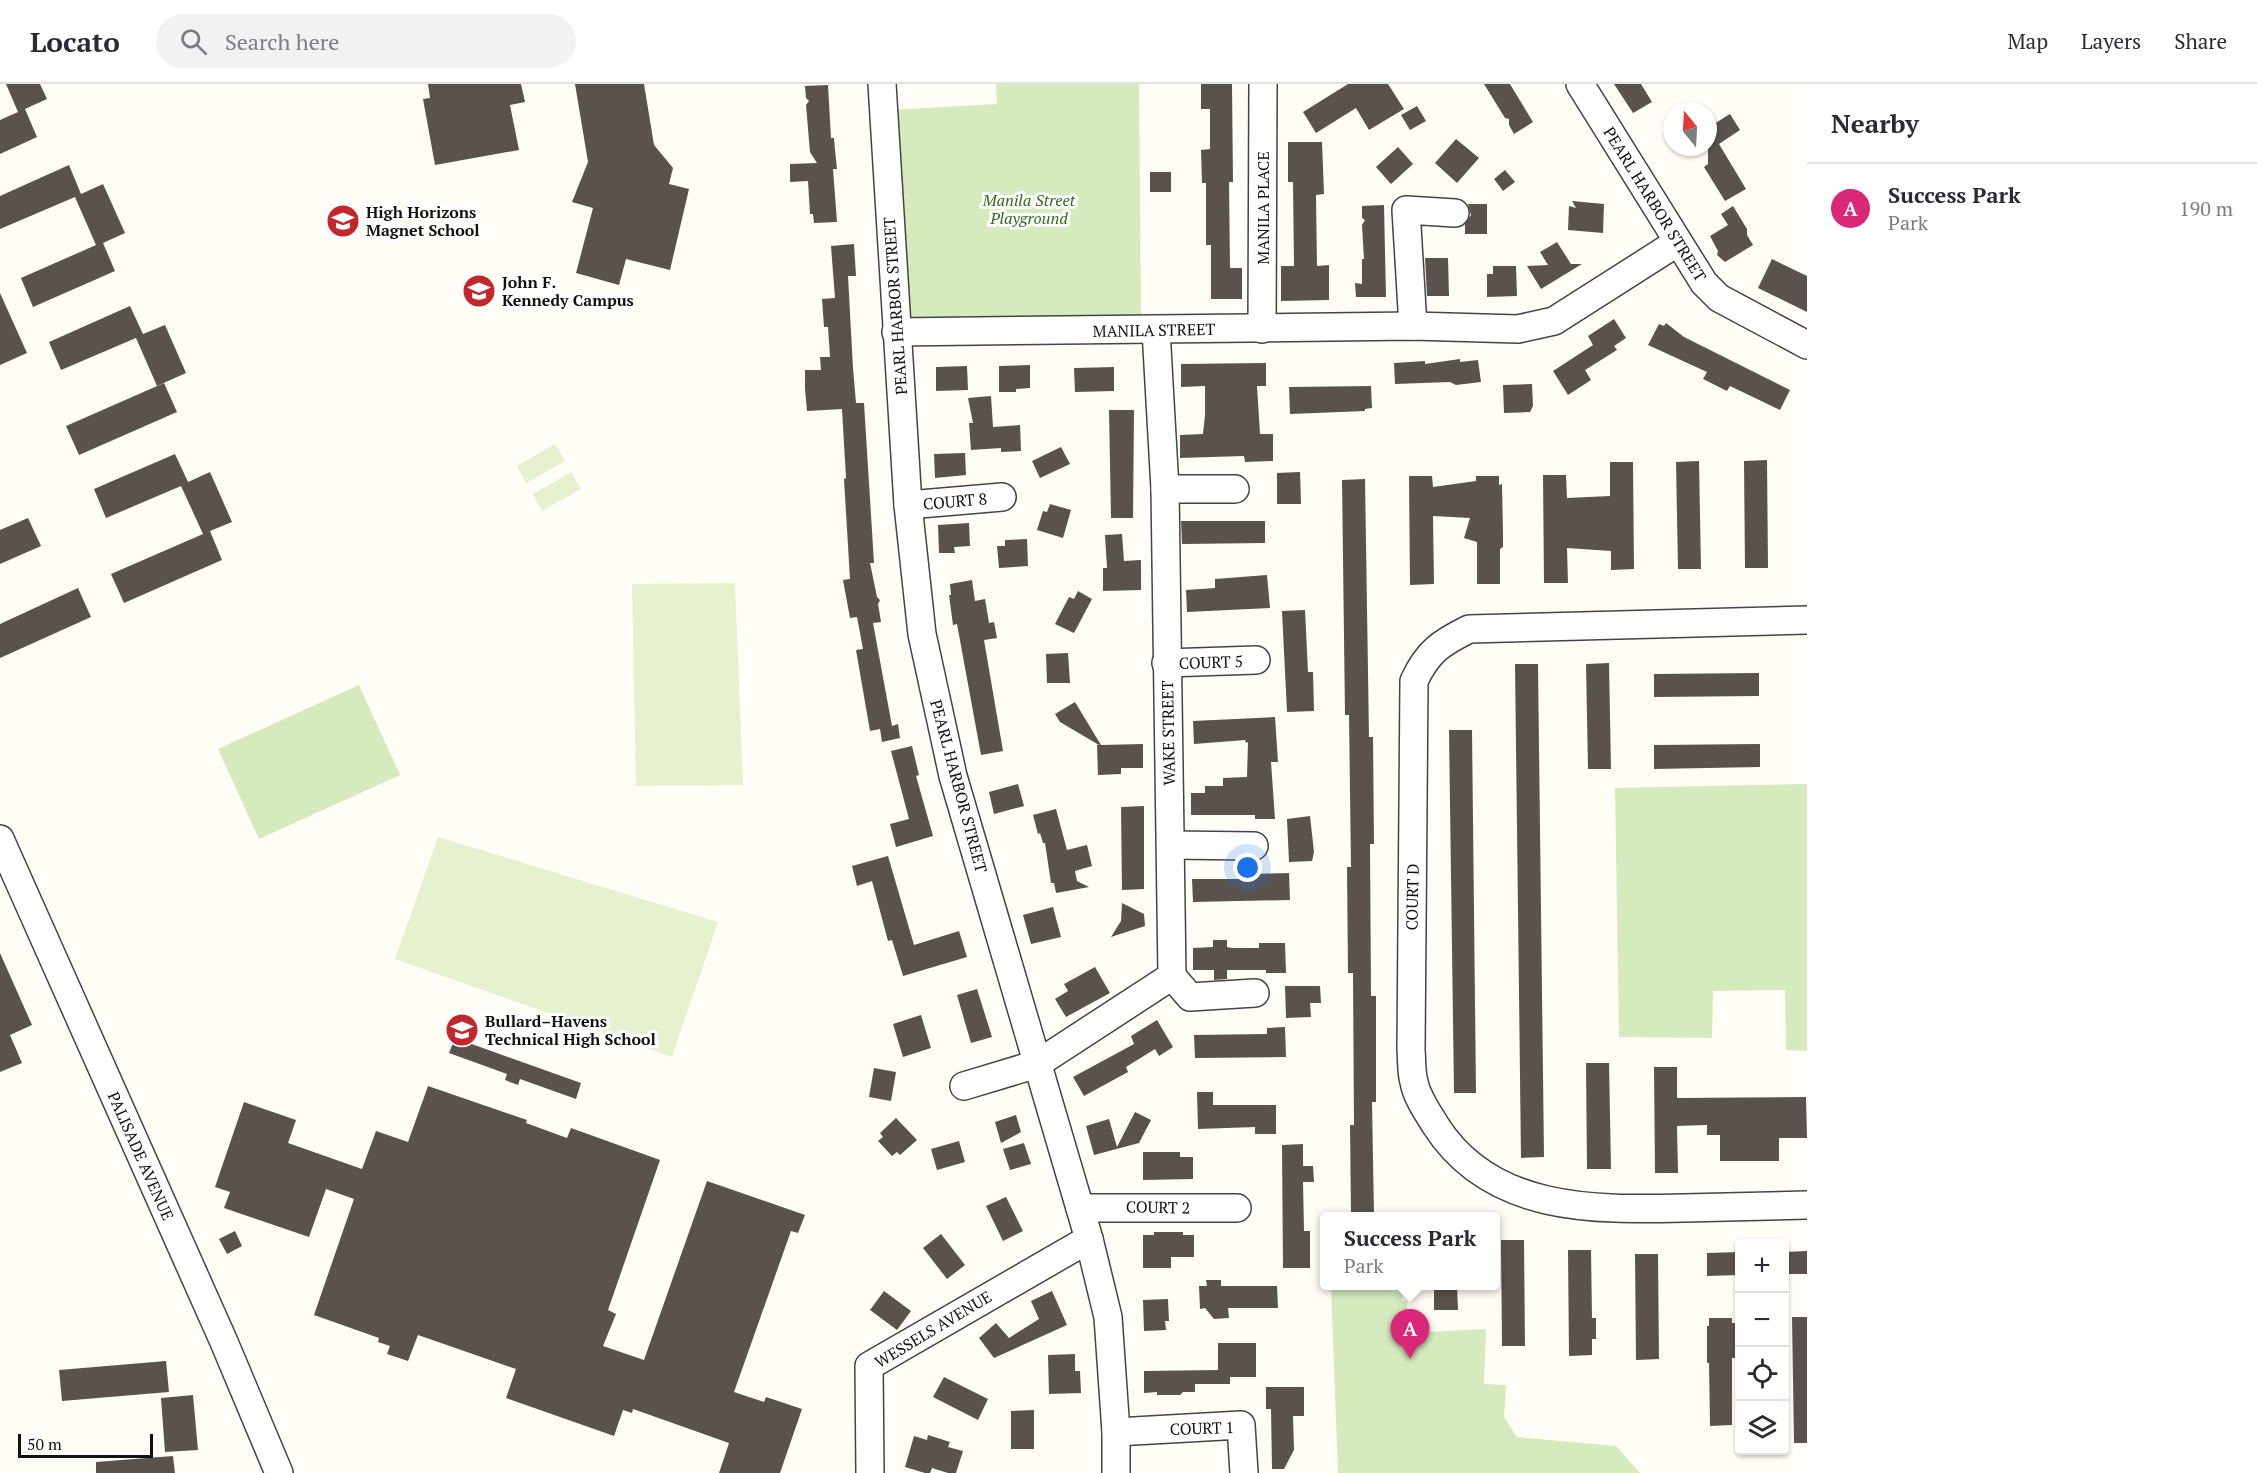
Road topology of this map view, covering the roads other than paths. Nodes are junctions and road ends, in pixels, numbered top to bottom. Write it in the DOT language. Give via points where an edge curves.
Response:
graph roads {
  1 [pos="882,84"];
  2 [pos="1580,84"];
  3 [pos="1265,85"];
  4 [pos="1455,213"];
  5 [pos="1678,242"];
  6 [pos="1413,326"];
  7 [pos="1262,329"];
  8 [pos="1156,330"];
  9 [pos="896,332"];
  10 [pos="1807,345"];
  11 [pos="1165,489"];
  12 [pos="1235,489"];
  13 [pos="1002,497"];
  14 [pos="908,505"];
  15 [pos="1807,620"];
  16 [pos="1256,660"];
  17 [pos="1166,663"];
  18 [pos="0,839"];
  19 [pos="1171,845"];
  20 [pos="1254,846"];
  21 [pos="1172,976"];
  22 [pos="1254,993"];
  23 [pos="1037,1064"];
  24 [pos="964,1086"];
  25 [pos="1807,1205"];
  26 [pos="1080,1208"];
  27 [pos="1237,1208"];
  28 [pos="1089,1239"];
  29 [pos="1116,1432"];
  30 [pos="279,1473"];
  31 [pos="870,1473"];
  32 [pos="1116,1473"];
  33 [pos="1244,1473"];
  1 -- 9 [label="street, PEARL HARBOR STREET"];
  2 -- 5 [label="street, PEARL HARBOR STREET"];
  3 -- 7 [label="street, MANILA PLACE"];
  4 -- 6 [label="street" via="1406,210"];
  5 -- 6 [label="street, MANILA STREET" via="1554,321 1518,329"];
  5 -- 10 [label="street, PEARL HARBOR STREET" via="1704,283 1719,298"];
  6 -- 7 [label="street, MANILA STREET"];
  7 -- 8 [label="street, MANILA STREET"];
  8 -- 9 [label="street, MANILA STREET"];
  8 -- 11 [label="street, WAKE STREET"];
  9 -- 14 [label="street, PEARL HARBOR STREET"];
  11 -- 12 [label="street"];
  11 -- 17 [label="street, WAKE STREET"];
  13 -- 14 [label="street, COURT 8"];
  14 -- 23 [label="street, PEARL HARBOR STREET" via="922,634 953,776"];
  15 -- 25 [label="street, COURT D" via="1470,629 1444,642 1423,662 1414,681 1411,1050 1414,1083 1440,1132 1464,1161 1510,1188 1565,1205 1615,1210"];
  16 -- 17 [label="street, COURT 5"];
  17 -- 19 [label="street, WAKE STREET"];
  18 -- 30 [label="street, PALISADE AVENUE"];
  19 -- 20 [label="street"];
  19 -- 21 [label="street, WAKE STREET"];
  21 -- 22 [label="street" via="1190,997"];
  21 -- 23 [label="street"];
  23 -- 24 [label="street"];
  23 -- 26 [label="street, PEARL HARBOR STREET"];
  26 -- 27 [label="street, COURT 2"];
  26 -- 28 [label="street, PEARL HARBOR STREET"];
  28 -- 29 [label="street, PEARL HARBOR STREET" via="1108,1317"];
  28 -- 31 [label="street, WESSELS AVENUE" via="869,1366"];
  29 -- 32 [label="street, PEARL HARBOR STREET"];
  29 -- 33 [label="street, COURT 1" via="1241,1425"];
}
